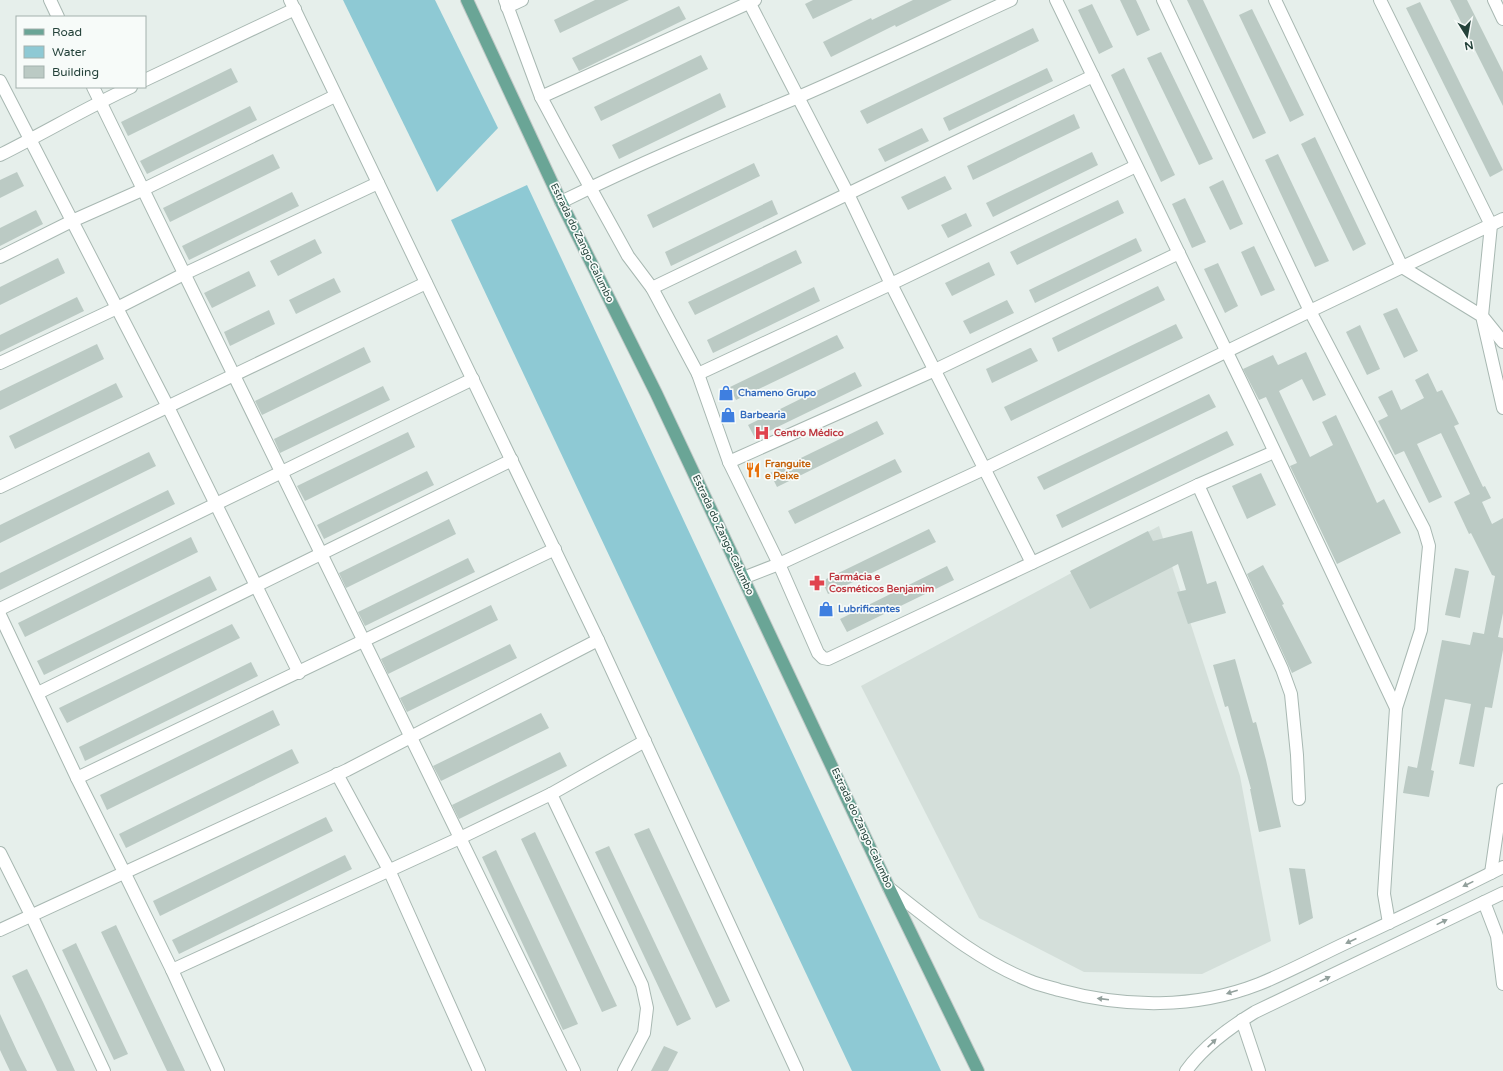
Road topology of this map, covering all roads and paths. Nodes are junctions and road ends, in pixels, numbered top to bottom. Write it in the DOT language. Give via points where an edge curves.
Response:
graph roads {
  1 [pos="50,0"];
  2 [pos="467,0"];
  3 [pos="522,0"];
  4 [pos="1011,0"];
  5 [pos="1056,0"];
  6 [pos="1163,0"];
  7 [pos="1275,0"];
  8 [pos="1380,0"];
  9 [pos="1494,0"];
  10 [pos="751,1"];
  11 [pos="506,3"];
  12 [pos="292,5"];
  13 [pos="58,16"];
  14 [pos="1503,18"];
  15 [pos="1093,76"];
  16 [pos="146,79"];
  17 [pos="0,81"];
  18 [pos="93,88"];
  19 [pos="129,88"];
  20 [pos="336,96"];
  21 [pos="542,97"];
  22 [pos="798,97"];
  23 [pos="100,102"];
  24 [pos="30,140"];
  25 [pos="0,155"];
  26 [pos="1136,166"];
  27 [pos="378,183"];
  28 [pos="590,187"];
  29 [pos="142,190"];
  30 [pos="848,194"];
  31 [pos="561,202"];
  32 [pos="1503,219"];
  33 [pos="72,221"];
  34 [pos="1491,225"];
  35 [pos="1179,253"];
  36 [pos="0,257"];
  37 [pos="1402,268"];
  38 [pos="184,274"];
  39 [pos="426,283"];
  40 [pos="891,284"];
  41 [pos="652,288"];
  42 [pos="117,308"];
  43 [pos="1310,311"];
  44 [pos="1482,316"];
  45 [pos="1503,342"];
  46 [pos="1227,352"];
  47 [pos="0,363"];
  48 [pos="935,370"];
  49 [pos="698,374"];
  50 [pos="234,375"];
  51 [pos="473,379"];
  52 [pos="168,407"];
  53 [pos="1503,408"];
  54 [pos="1274,452"];
  55 [pos="512,460"];
  56 [pos="729,462"];
  57 [pos="984,468"];
  58 [pos="281,472"];
  59 [pos="1198,485"];
  60 [pos="0,487"];
  61 [pos="216,504"];
  62 [pos="555,549"];
  63 [pos="321,554"];
  64 [pos="779,564"];
  65 [pos="1032,564"];
  66 [pos="744,578"];
  67 [pos="256,586"];
  68 [pos="0,608"];
  69 [pos="0,615"];
  70 [pos="598,640"];
  71 [pos="364,642"];
  72 [pos="299,673"];
  73 [pos="38,693"];
  74 [pos="1396,708"];
  75 [pos="410,737"];
  76 [pos="645,741"];
  77 [pos="337,774"];
  78 [pos="77,778"];
  79 [pos="1503,790"];
  80 [pos="551,794"];
  81 [pos="1299,799"];
  82 [pos="460,838"];
  83 [pos="0,854"];
  84 [pos="1503,867"];
  85 [pos="389,870"];
  86 [pos="124,872"];
  87 [pos="1491,873"];
  88 [pos="890,888"];
  89 [pos="1503,893"];
  90 [pos="1484,902"];
  91 [pos="31,915"];
  92 [pos="1389,923"];
  93 [pos="0,930"];
  94 [pos="172,970"];
  95 [pos="1503,984"];
  96 [pos="1242,1020"];
  97 [pos="104,1071"];
  98 [pos="218,1071"];
  99 [pos="479,1071"];
  100 [pos="574,1071"];
  101 [pos="624,1071"];
  102 [pos="797,1071"];
  103 [pos="978,1071"];
  104 [pos="1186,1071"];
  105 [pos="1259,1071"];
  1 -- 13 [label="street"];
  2 -- 31 [label="main road, Estrada do Zango-Calumbo"];
  3 -- 11 [label="street"];
  4 -- 22 [label="street"];
  5 -- 15 [label="street"];
  6 -- 43 [label="street"];
  7 -- 37 [label="street"];
  8 -- 34 [label="street"];
  9 -- 14 [label="street"];
  10 -- 21 [label="street"];
  10 -- 22 [label="street"];
  11 -- 21 [label="street"];
  12 -- 16 [label="street"];
  12 -- 20 [label="street"];
  15 -- 26 [label="street"];
  15 -- 30 [label="street"];
  17 -- 24 [label="street"];
  18 -- 23 [label="street"];
  19 -- 23 [label="street"];
  20 -- 27 [label="street"];
  20 -- 29 [label="street"];
  21 -- 28 [label="street"];
  22 -- 28 [label="street"];
  22 -- 30 [label="street"];
  23 -- 24 [label="street"];
  23 -- 29 [label="street"];
  24 -- 25 [label="street"];
  24 -- 33 [label="street"];
  26 -- 35 [label="street"];
  26 -- 40 [label="street"];
  27 -- 38 [label="street"];
  27 -- 39 [label="street"];
  28 -- 31 [label="street"];
  28 -- 41 [label="street" via="628,256"];
  29 -- 33 [label="street"];
  29 -- 38 [label="street"];
  30 -- 40 [label="street"];
  30 -- 41 [label="street"];
  31 -- 66 [label="main road, Estrada do Zango-Calumbo"];
  32 -- 34 [label="street"];
  33 -- 36 [label="street"];
  33 -- 42 [label="street"];
  34 -- 37 [label="street"];
  34 -- 44 [label="street"];
  35 -- 46 [label="street"];
  35 -- 48 [label="street"];
  37 -- 43 [label="street"];
  37 -- 44 [label="street"];
  38 -- 42 [label="street"];
  38 -- 50 [label="street"];
  39 -- 50 [label="street"];
  39 -- 51 [label="street"];
  40 -- 48 [label="street"];
  40 -- 49 [label="street"];
  41 -- 49 [label="street"];
  42 -- 47 [label="street"];
  42 -- 52 [label="street"];
  43 -- 46 [label="street"];
  43 -- 74 [label="street" via="1424,529 1429,546 1421,630"];
  44 -- 45 [label="street"];
  44 -- 53 [label="street"];
  46 -- 54 [label="street"];
  46 -- 57 [label="street"];
  48 -- 56 [label="street"];
  48 -- 57 [label="street"];
  49 -- 56 [label="street"];
  50 -- 52 [label="street"];
  50 -- 58 [label="street"];
  51 -- 55 [label="street"];
  51 -- 58 [label="street"];
  52 -- 60 [label="street"];
  52 -- 61 [label="street"];
  54 -- 59 [label="street"];
  54 -- 74 [label="street"];
  55 -- 62 [label="street"];
  55 -- 63 [label="street"];
  56 -- 64 [label="street"];
  57 -- 64 [label="street"];
  57 -- 65 [label="street"];
  58 -- 61 [label="street"];
  58 -- 63 [label="street"];
  59 -- 65 [label="street"];
  59 -- 81 [label="street" via="1291,694"];
  61 -- 67 [label="street"];
  61 -- 68 [label="street"];
  62 -- 70 [label="street"];
  62 -- 71 [label="street"];
  63 -- 67 [label="street"];
  63 -- 71 [label="street"];
  64 -- 65 [label="street" via="818,653 828,659"];
  64 -- 66 [label="street"];
  66 -- 88 [label="main road, Estrada do Zango-Calumbo"];
  67 -- 72 [label="street"];
  67 -- 73 [label="street"];
  69 -- 73 [label="street"];
  70 -- 75 [label="street"];
  70 -- 76 [label="street"];
  71 -- 72 [label="street"];
  71 -- 75 [label="street"];
  72 -- 78 [label="street"];
  73 -- 78 [label="street"];
  74 -- 92 [label="street" via="1384,894"];
  75 -- 77 [label="street"];
  75 -- 82 [label="street"];
  76 -- 80 [label="street"];
  76 -- 102 [label="street"];
  77 -- 85 [label="street"];
  77 -- 86 [label="street"];
  78 -- 86 [label="street"];
  79 -- 87 [label="street"];
  80 -- 82 [label="street"];
  80 -- 101 [label="street" via="642,985 647,1008 644,1033"];
  82 -- 85 [label="street"];
  82 -- 100 [label="street"];
  83 -- 91 [label="street"];
  84 -- 87 [label="street"];
  85 -- 94 [label="street"];
  85 -- 99 [label="street"];
  86 -- 91 [label="street"];
  86 -- 94 [label="street"];
  87 -- 92 [label="street, one-way"];
  92 -- 88 [label="street, one-way" via="1259,984 1216,997 1172,1003 1134,1003 1086,997 1031,982 989,962 953,938"];
  88 -- 103 [label="main road, Estrada do Zango-Calumbo"];
  89 -- 90 [label="street"];
  90 -- 95 [label="street" via="1497,936"];
  96 -- 90 [label="street, one-way"];
  91 -- 93 [label="street"];
  91 -- 97 [label="street"];
  94 -- 98 [label="street"];
  104 -- 96 [label="street, one-way" via="1193,1060 1222,1033"];
  96 -- 105 [label="street"];
}
